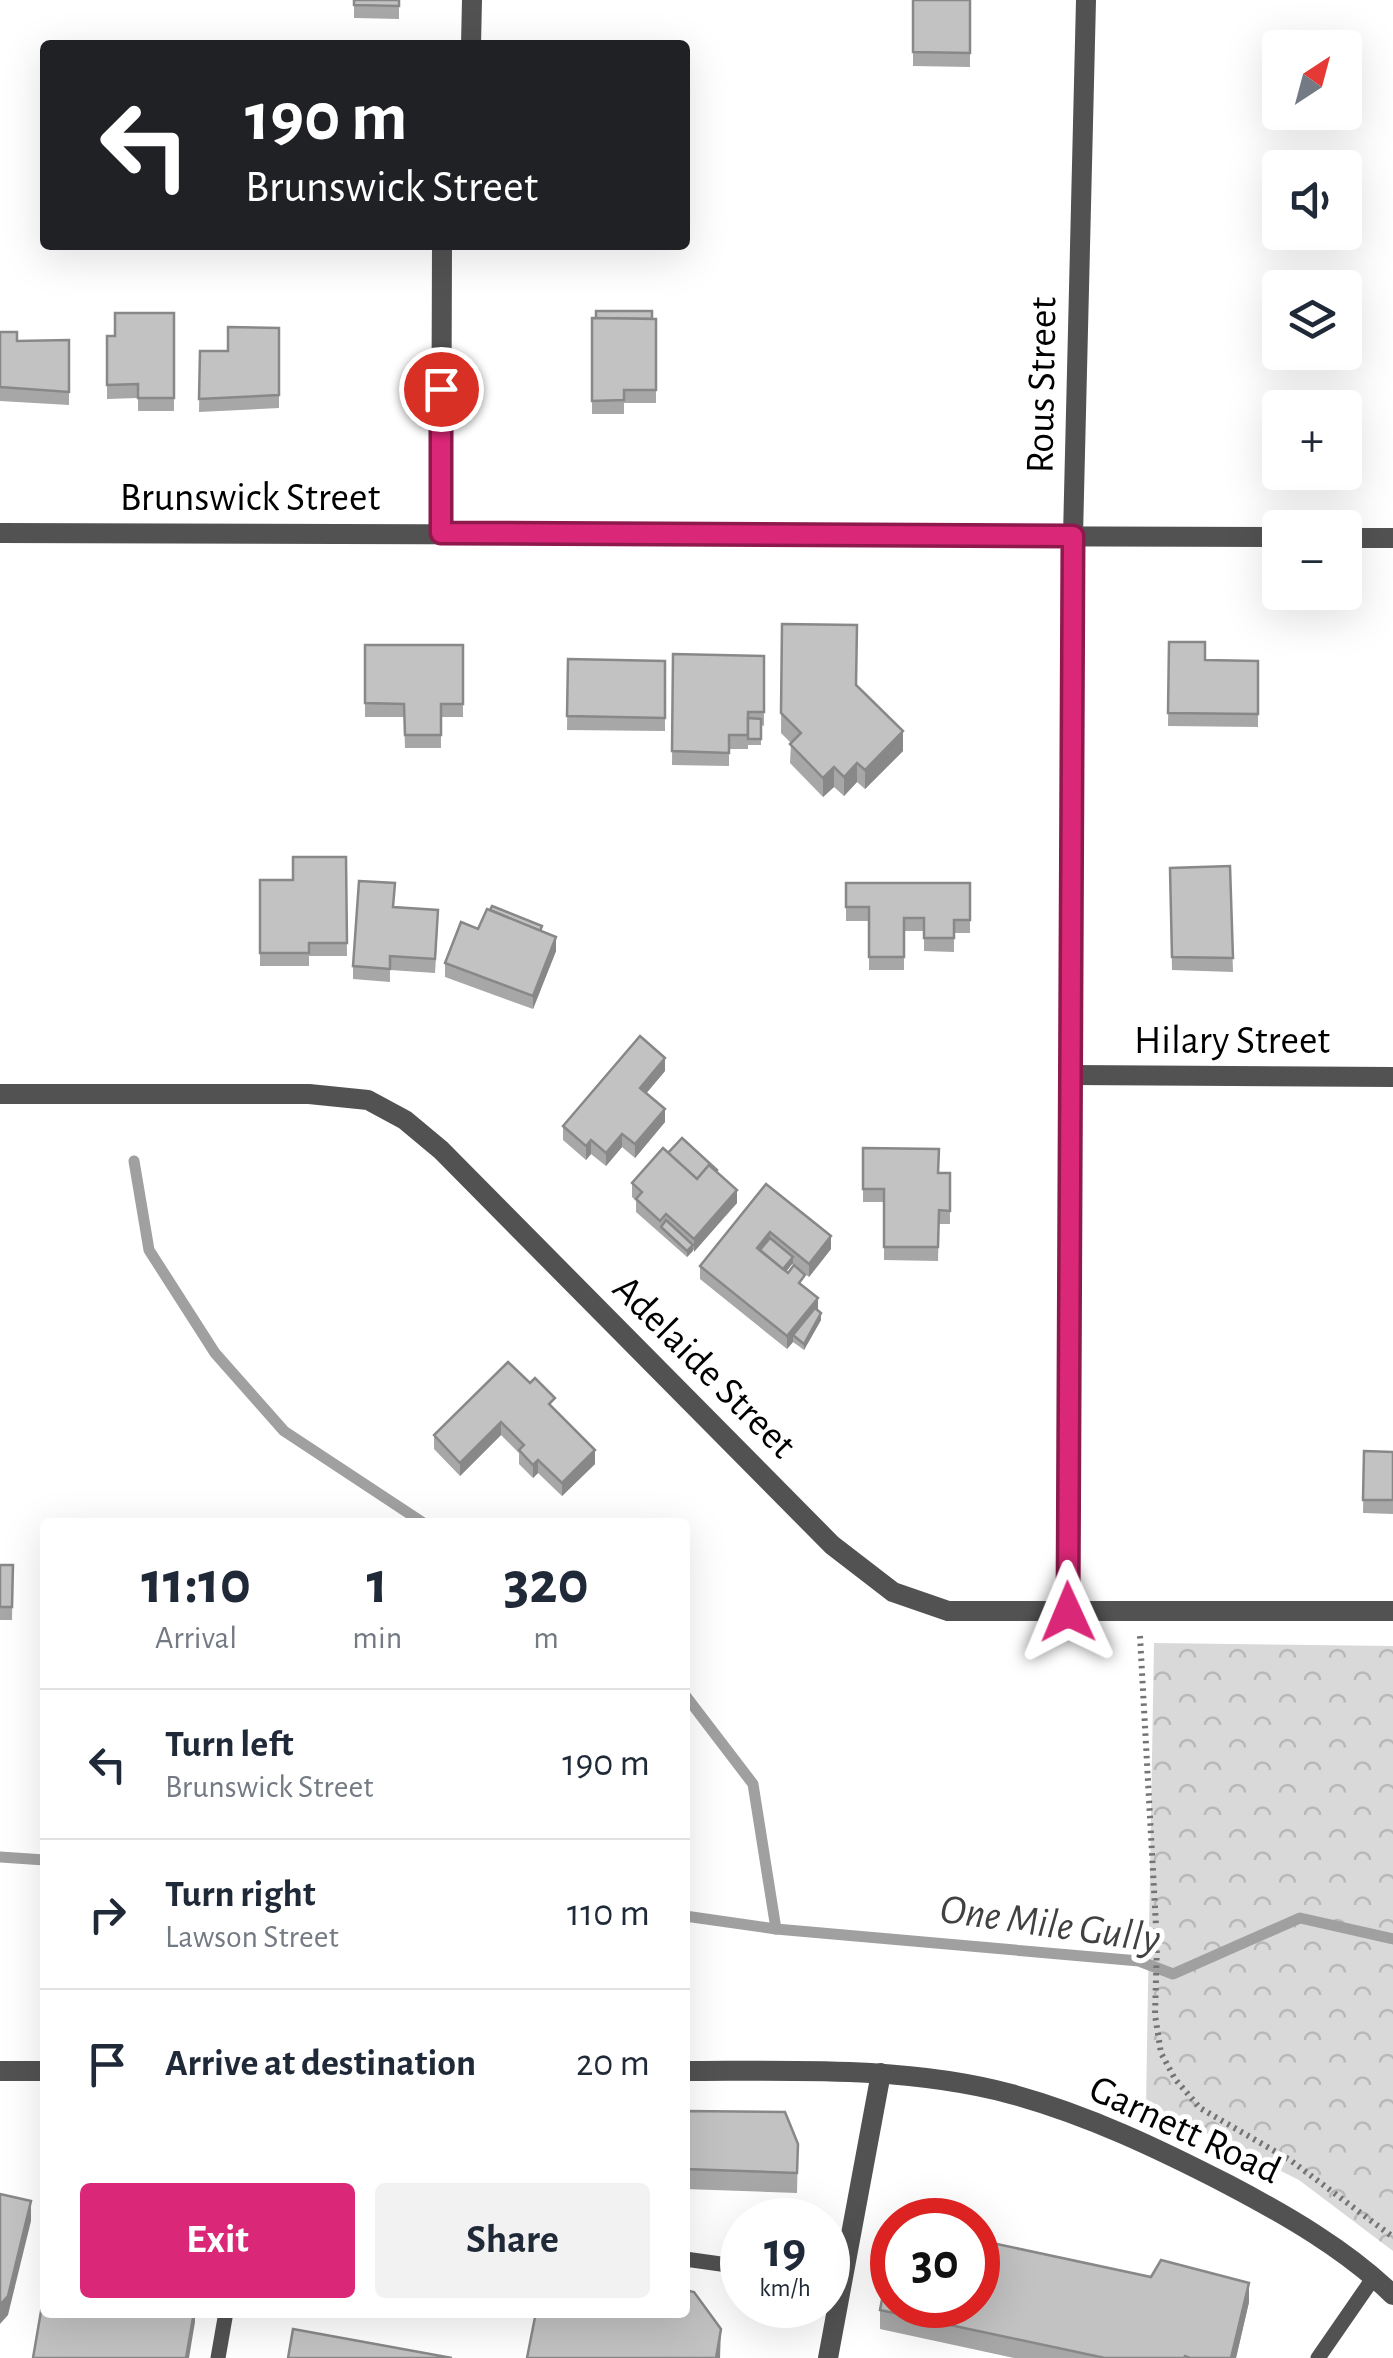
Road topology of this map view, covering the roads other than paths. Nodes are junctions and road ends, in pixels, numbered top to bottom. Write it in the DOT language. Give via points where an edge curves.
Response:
graph roads {
  1 [pos="472,0"];
  2 [pos="1086,0"];
  3 [pos="471,40"];
  4 [pos="442,250"];
  5 [pos="0,533"];
  6 [pos="441,533"];
  7 [pos="1073,536"];
  8 [pos="1262,537"];
  9 [pos="1362,538"];
  10 [pos="1393,538"];
  11 [pos="1071,1076"];
  12 [pos="1393,1078"];
  13 [pos="0,1094"];
  14 [pos="1393,1611"];
  15 [pos="1068,1612"];
  16 [pos="0,2070"];
  17 [pos="40,2071"];
  18 [pos="690,2071"];
  19 [pos="882,2073"];
  20 [pos="850,2214"];
  21 [pos="690,2260"];
  22 [pos="720,2264"];
  23 [pos="1374,2277"];
  24 [pos="1393,2295"];
  25 [pos="225,2318"];
  26 [pos="831,2328"];
  27 [pos="218,2358"];
  28 [pos="828,2358"];
  29 [pos="1318,2358"];
  1 -- 3 [label="street"];
  2 -- 7 [label="street, Rous Street"];
  4 -- 6 [label="street"];
  5 -- 6 [label="street, Brunswick Street"];
  6 -- 7 [label="street, Brunswick Street"];
  7 -- 8 [label="street, Brunswick Street"];
  7 -- 11 [label="street, Rous Street"];
  9 -- 10 [label="street"];
  11 -- 12 [label="street, Hilary Street"];
  11 -- 15 [label="street, Rous Street"];
  13 -- 15 [label="street, Adelaide Street" via="309,1094 368,1100 441,1150 832,1546 894,1592 948,1611"];
  14 -- 15 [label="street, Adelaide Street"];
  16 -- 17 [label="street"];
  18 -- 19 [label="street, Garnett Road"];
  19 -- 20 [label="street"];
  19 -- 23 [label="street, Garnett Road" via="1010,2094 1139,2138 1278,2211"];
  21 -- 22 [label="lane"];
  23 -- 24 [label="street, Garnett Road"];
  23 -- 29 [label="lane"];
  25 -- 27 [label="lane"];
  26 -- 28 [label="street"];
}
